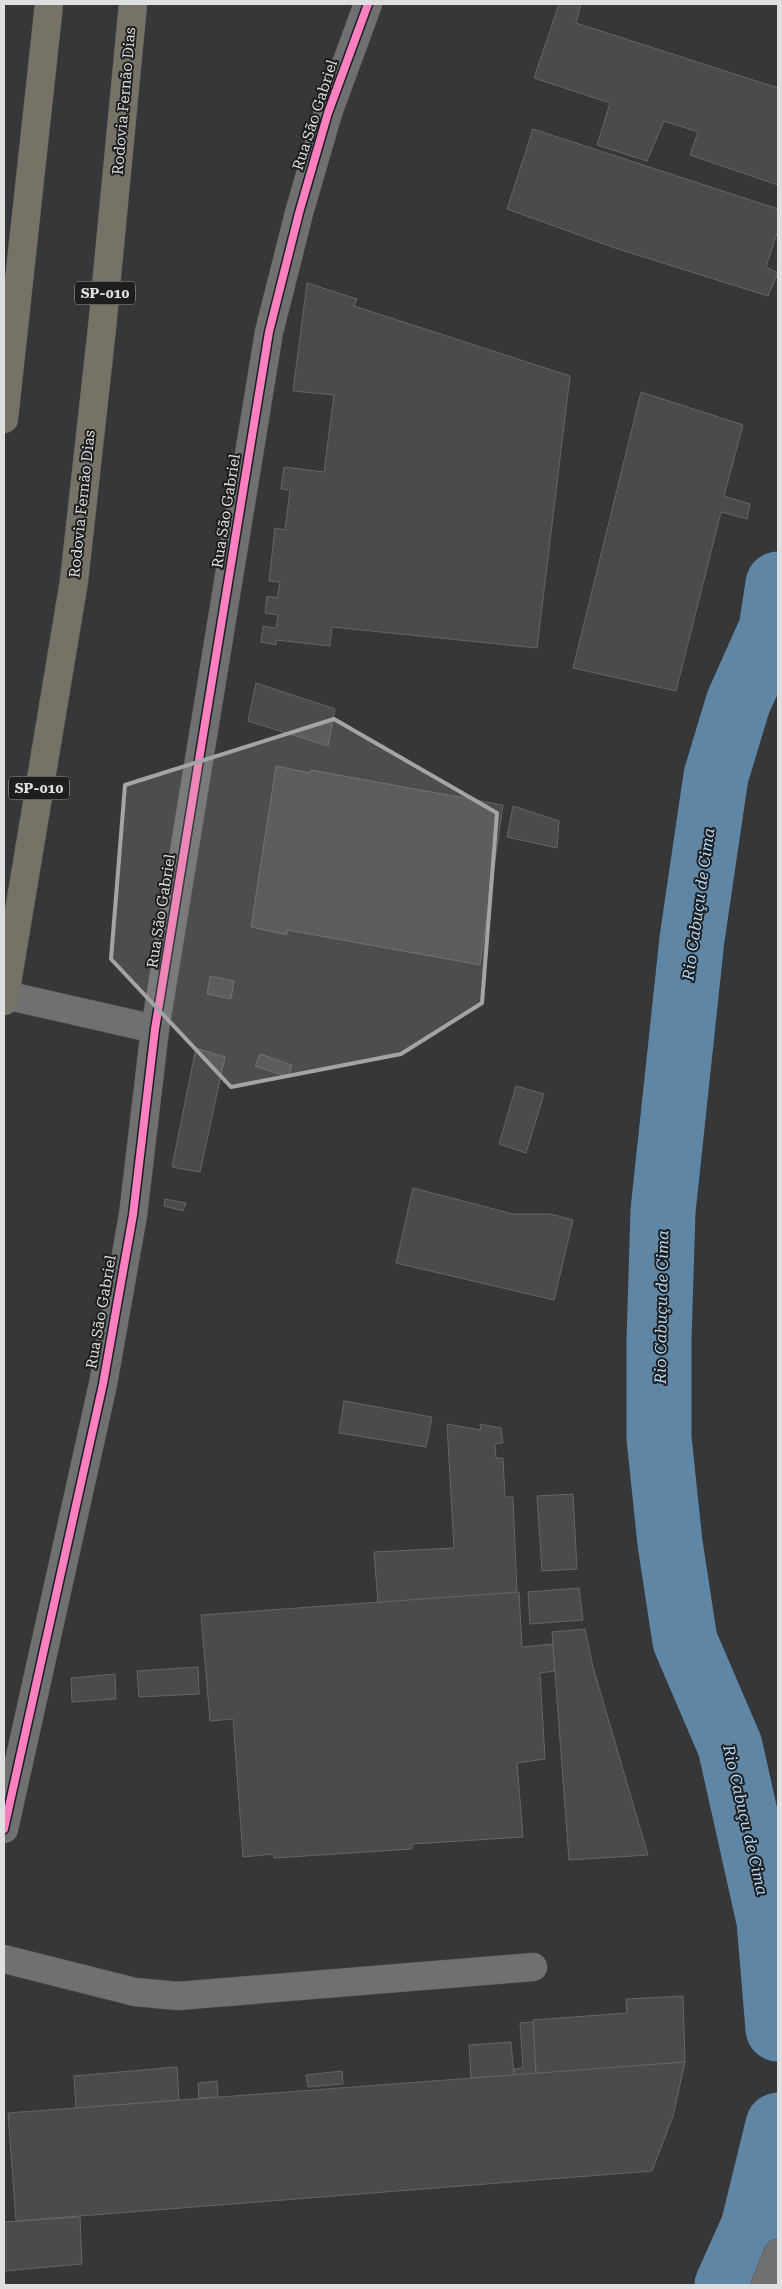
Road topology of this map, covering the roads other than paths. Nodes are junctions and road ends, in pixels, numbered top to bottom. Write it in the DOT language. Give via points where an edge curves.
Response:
graph roads {
  1 [pos="49,4"];
  2 [pos="133,4"];
  3 [pos="368,4"];
  4 [pos="4,419"];
  5 [pos="4,998"];
  6 [pos="156,1030"];
  7 [pos="4,1829"];
  8 [pos="4,1959"];
  9 [pos="533,1967"];
  10 [pos="778,2253"];
  11 [pos="765,2285"];
  1 -- 4 [label="highway"];
  2 -- 5 [label="highway, Rodovia Fernão Dias / SP-010" via="74,582"];
  3 -- 6 [label="street, Rua São Gabriel" via="328,114 268,332"];
  5 -- 6 [label="street"];
  6 -- 7 [label="street, Rua São Gabriel" via="133,1215 102,1384"];
  8 -- 9 [label="street" via="135,1992 178,1996"];
  10 -- 11 [label="street"];
}
